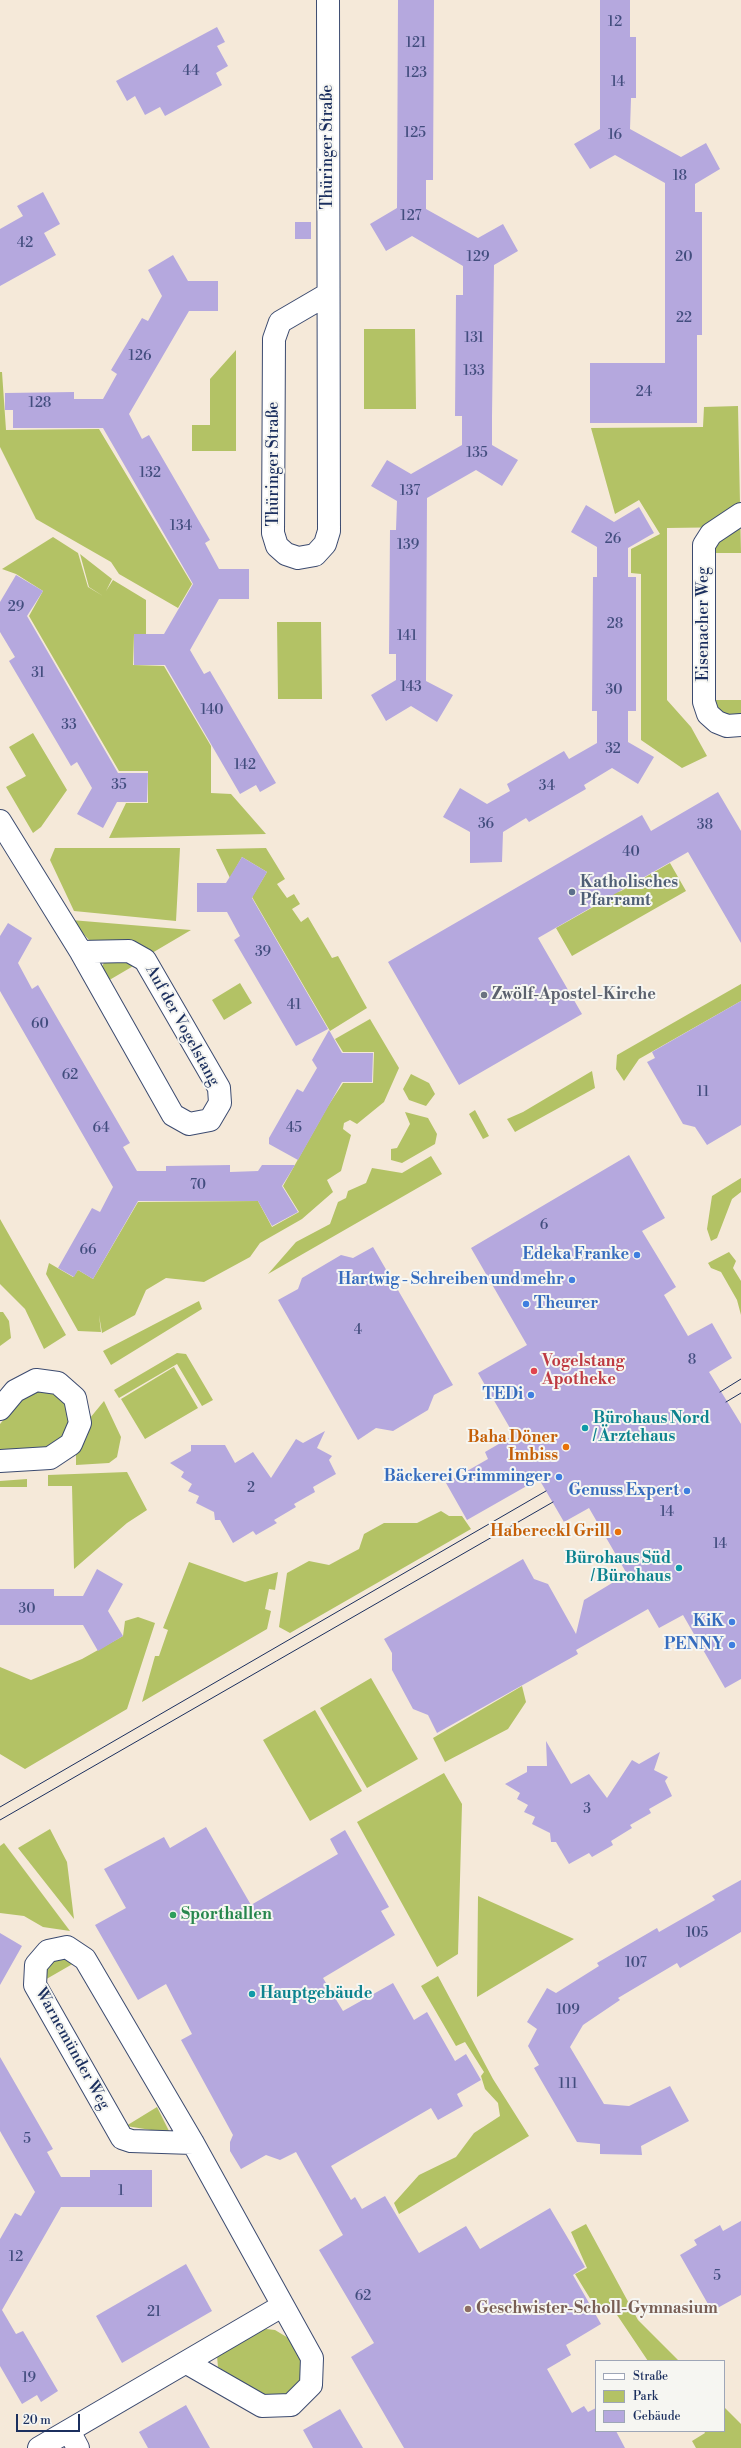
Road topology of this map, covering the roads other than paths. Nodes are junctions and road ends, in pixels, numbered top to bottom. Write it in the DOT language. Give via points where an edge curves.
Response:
graph roads {
  1 [pos="328,0"];
  2 [pos="328,294"];
  3 [pos="741,514"];
  4 [pos="741,725"];
  5 [pos="0,821"];
  6 [pos="81,952"];
  7 [pos="0,1409"];
  8 [pos="0,1461"];
  9 [pos="193,2143"];
  10 [pos="282,2306"];
  11 [pos="187,2363"];
  12 [pos="74,2440"];
  13 [pos="39,2448"];
  1 -- 2 [label="street, Thüringer Straße"];
  2 -- 2 [label="street, Thüringer Straße" via="280,322 274,339 273,533 277,546 286,554 298,558 314,555 325,544 329,531"];
  3 -- 4 [label="street, Eisenacher Weg" via="711,534 704,545 704,702 708,714 717,722 727,726"];
  5 -- 6 [label="street, Auf der Vogelstang"];
  6 -- 6 [label="street, Auf der Vogelstang" via="173,1115 189,1124 210,1120 220,1103 219,1088 145,960 129,951"];
  7 -- 8 [label="street" via="14,1391 36,1380 58,1384 75,1398 80,1423 71,1444 50,1458"];
  9 -- 9 [label="street, Warnemünder Weg" via="85,1959 67,1947 48,1951 36,1965 35,1985 122,2138 131,2141"];
  9 -- 10 [label="street, Warnemünder Weg"];
  10 -- 11 [label="street"];
  10 -- 11 [label="street, Warnemünder Weg" via="312,2358 311,2386 291,2405 262,2406"];
  11 -- 12 [label="street"];
  12 -- 13 [label="street"];
}
